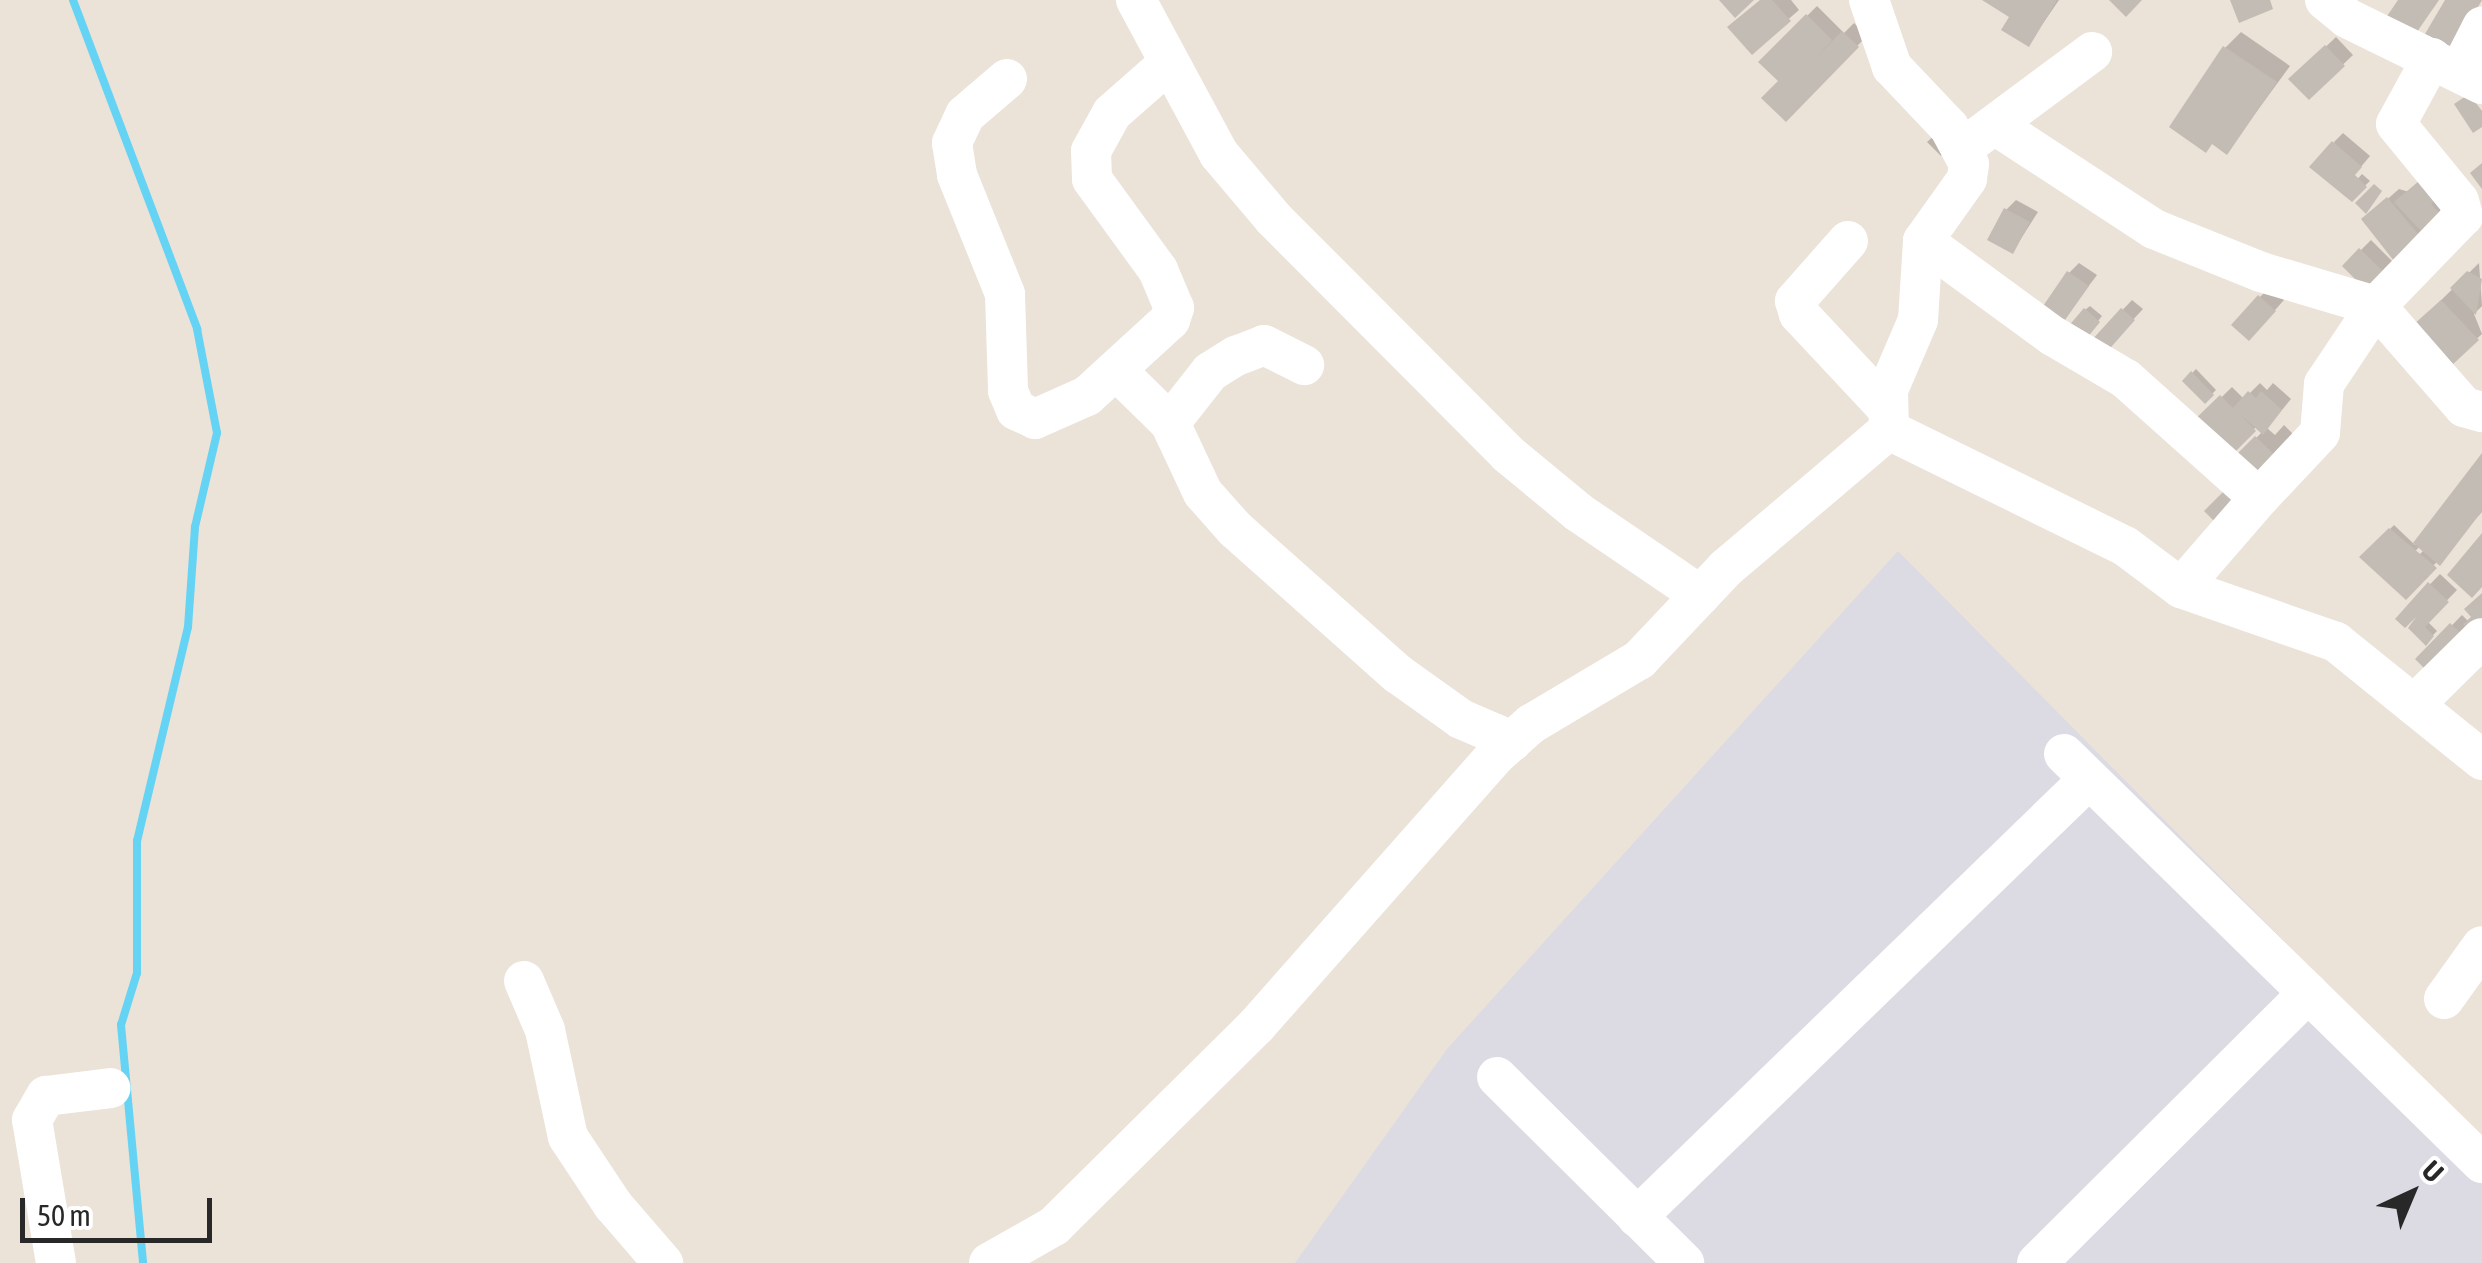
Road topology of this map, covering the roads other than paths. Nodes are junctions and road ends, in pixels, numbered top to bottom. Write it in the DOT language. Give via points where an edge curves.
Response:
graph roads {
  1 [pos="1136,0"];
  2 [pos="1869,0"];
  3 [pos="2325,0"];
  4 [pos="2482,27"];
  5 [pos="2092,52"];
  6 [pos="1169,63"];
  7 [pos="2467,77"];
  8 [pos="1007,80"];
  9 [pos="1980,136"];
  10 [pos="1848,242"];
  11 [pos="1923,242"];
  12 [pos="2376,306"];
  13 [pos="1170,320"];
  14 [pos="1304,365"];
  15 [pos="1116,370"];
  16 [pos="1210,372"];
  17 [pos="2482,412"];
  18 [pos="1887,418"];
  19 [pos="1170,422"];
  20 [pos="2259,498"];
  21 [pos="2181,588"];
  22 [pos="1700,594"];
  23 [pos="2482,638"];
  24 [pos="2414,705"];
  25 [pos="1512,741"];
  26 [pos="2482,760"];
  27 [pos="2482,946"];
  28 [pos="524,981"];
  29 [pos="2308,993"];
  30 [pos="2444,999"];
  31 [pos="1497,1077"];
  32 [pos="111,1088"];
  33 [pos="2482,1163"];
  34 [pos="1637,1217"];
  35 [pos="56,1263"];
  36 [pos="663,1263"];
  37 [pos="990,1263"];
  38 [pos="1684,1263"];
  39 [pos="2036,1263"];
  1 -- 6 [label="street"];
  2 -- 9 [label="street" via="1892,67"];
  3 -- 7 [label="street" via="2347,18"];
  4 -- 7 [label="street"];
  5 -- 9 [label="street"];
  6 -- 13 [label="street" via="1112,113 1091,151 1092,178 1174,298"];
  6 -- 22 [label="street" via="1219,154 1397,348 1578,512"];
  7 -- 12 [label="street" via="2396,124 2459,201 2462,216"];
  8 -- 15 [label="street" via="965,115 952,143 957,176 1005,294 1008,391 1016,410 1035,419 1062,412"];
  9 -- 11 [label="street" via="1967,179"];
  9 -- 12 [label="street" via="2154,229 2261,272"];
  10 -- 18 [label="street" via="1795,302"];
  11 -- 18 [label="street" via="1918,320"];
  11 -- 20 [label="street" via="2053,336 2126,379"];
  12 -- 17 [label="street" via="2464,406"];
  12 -- 20 [label="street" via="2324,384 2320,433"];
  13 -- 15 [label="street"];
  13 -- 16 [label="street"];
  14 -- 16 [label="street" via="1264,345"];
  15 -- 19 [label="street"];
  16 -- 19 [label="street"];
  18 -- 21 [label="street" via="2126,546"];
  18 -- 22 [label="street"];
  19 -- 25 [label="street" via="1204,492 1235,529 1398,674 1461,719"];
  20 -- 21 [label="street"];
  21 -- 24 [label="street" via="2336,642"];
  22 -- 25 [label="street" via="1639,660"];
  23 -- 24 [label="street"];
  24 -- 26 [label="street"];
  25 -- 37 [label="street" via="1258,1024 1054,1226"];
  27 -- 30 [label="street"];
  28 -- 36 [label="street" via="546,1030 568,1137"];
  29 -- 33 [label="street"];
  29 -- 34 [label="street" via="2076,766"];
  29 -- 39 [label="street"];
  31 -- 34 [label="street"];
  32 -- 35 [label="street" via="46,1096 32,1120"];
  34 -- 38 [label="street"];
}
